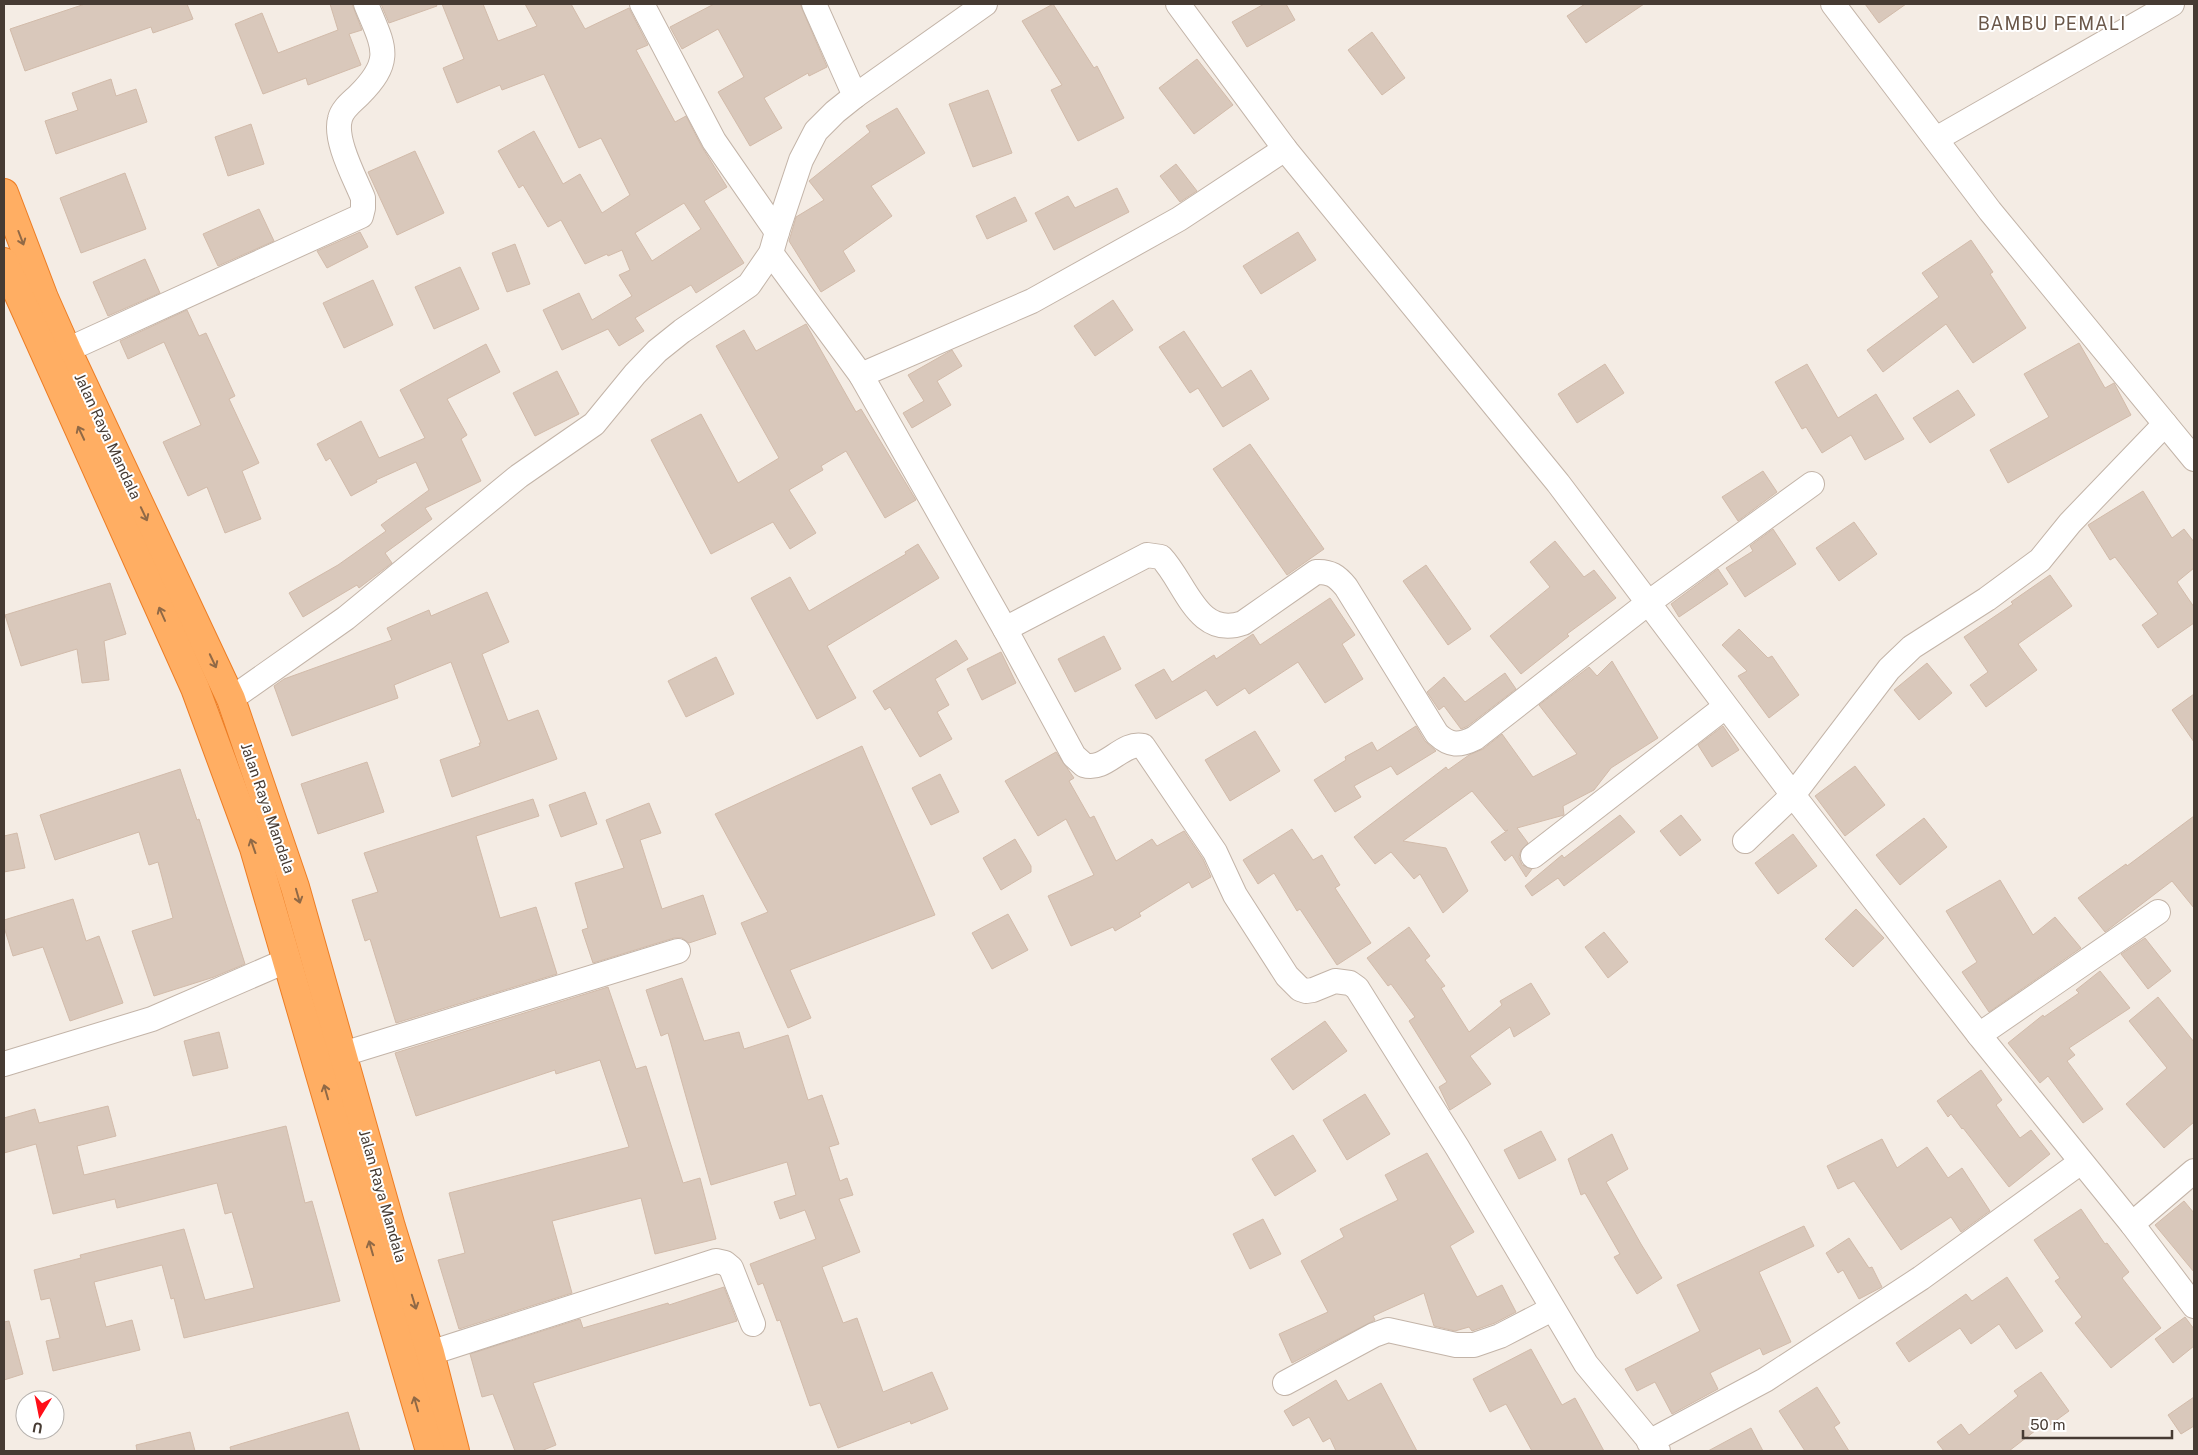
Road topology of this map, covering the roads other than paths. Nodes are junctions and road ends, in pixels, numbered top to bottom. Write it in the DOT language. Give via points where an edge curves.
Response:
graph roads {
  1 [pos="366,4"];
  2 [pos="642,4"];
  3 [pos="814,4"];
  4 [pos="985,4"];
  5 [pos="1178,4"];
  6 [pos="1833,4"];
  7 [pos="2172,4"];
  8 [pos="855,96"];
  9 [pos="1936,139"];
  10 [pos="1285,149"];
  11 [pos="4,192"];
  12 [pos="774,243"];
  13 [pos="4,262"];
  14 [pos="67,350"];
  15 [pos="861,375"];
  16 [pos="2165,424"];
  17 [pos="106,459"];
  18 [pos="2194,459"];
  19 [pos="1812,484"];
  20 [pos="1648,603"];
  21 [pos="1005,629"];
  22 [pos="231,699"];
  23 [pos="1725,707"];
  24 [pos="1793,795"];
  25 [pos="1745,841"];
  26 [pos="1533,856"];
  27 [pos="2158,912"];
  28 [pos="678,951"];
  29 [pos="288,960"];
  30 [pos="1979,1035"];
  31 [pos="343,1054"];
  32 [pos="4,1064"];
  33 [pos="2081,1162"];
  34 [pos="2194,1171"];
  35 [pos="2132,1224"];
  36 [pos="2194,1306"];
  37 [pos="1552,1309"];
  38 [pos="753,1324"];
  39 [pos="430,1353"];
  40 [pos="1285,1382"];
  41 [pos="1654,1446"];
  42 [pos="430,1451"];
  43 [pos="455,1451"];
  1 -- 14 [label="street" via="384,52 381,66 372,82 346,107 338,131 363,198 361,216"];
  2 -- 12 [label="street" via="714,142"];
  3 -- 8 [label="street"];
  4 -- 8 [label="street"];
  5 -- 10 [label="street"];
  6 -- 9 [label="street"];
  7 -- 9 [label="street"];
  8 -- 12 [label="street" via="816,132 802,160"];
  9 -- 16 [label="street" via="1990,211"];
  10 -- 15 [label="street" via="1178,219 1032,301"];
  10 -- 20 [label="street" via="1558,483"];
  11 -- 14 [label="highway, Jalan Raya Mandala, one-way"];
  12 -- 15 [label="street"];
  12 -- 22 [label="street" via="749,285 657,351 594,424 520,476 346,618"];
  17 -- 13 [label="highway, Jalan Raya Mandala, one-way"];
  14 -- 17 [label="highway, Jalan Raya Mandala"];
  15 -- 21 [label="street"];
  16 -- 18 [label="street"];
  16 -- 24 [label="street" via="2040,560 1912,647 1889,669"];
  17 -- 22 [label="highway, Jalan Raya Mandala, one-way"];
  29 -- 17 [label="highway, Jalan Raya Mandala, one-way" via="254,848"];
  19 -- 20 [label="street"];
  20 -- 21 [label="street" via="1475,738 1461,744 1446,742 1437,734 1346,587 1330,572 1316,572 1243,622 1222,626 1199,612 1161,557 1147,555"];
  20 -- 23 [label="street"];
  21 -- 37 [label="street" via="1080,762 1097,766 1139,745 1147,750 1215,852 1235,895 1287,976 1306,991 1344,980 1357,988 1457,1147"];
  22 -- 31 [label="highway, Jalan Raya Mandala, one-way" via="295,886"];
  23 -- 24 [label="street"];
  23 -- 26 [label="street"];
  24 -- 25 [label="street"];
  24 -- 30 [label="street"];
  27 -- 30 [label="street"];
  28 -- 31 [label="street"];
  29 -- 32 [label="street" via="152,1019"];
  42 -- 29 [label="highway, Jalan Raya Mandala, one-way"];
  30 -- 33 [label="street"];
  31 -- 39 [label="highway, Jalan Raya Mandala, one-way"];
  33 -- 35 [label="street"];
  33 -- 41 [label="street" via="1921,1278 1764,1380"];
  34 -- 35 [label="street"];
  35 -- 36 [label="street"];
  37 -- 40 [label="street" via="1500,1336 1474,1345 1456,1345 1388,1330"];
  37 -- 41 [label="street" via="1586,1364"];
  38 -- 39 [label="street" via="731,1268 716,1261"];
  39 -- 43 [label="highway, Jalan Raya Mandala"];
}
